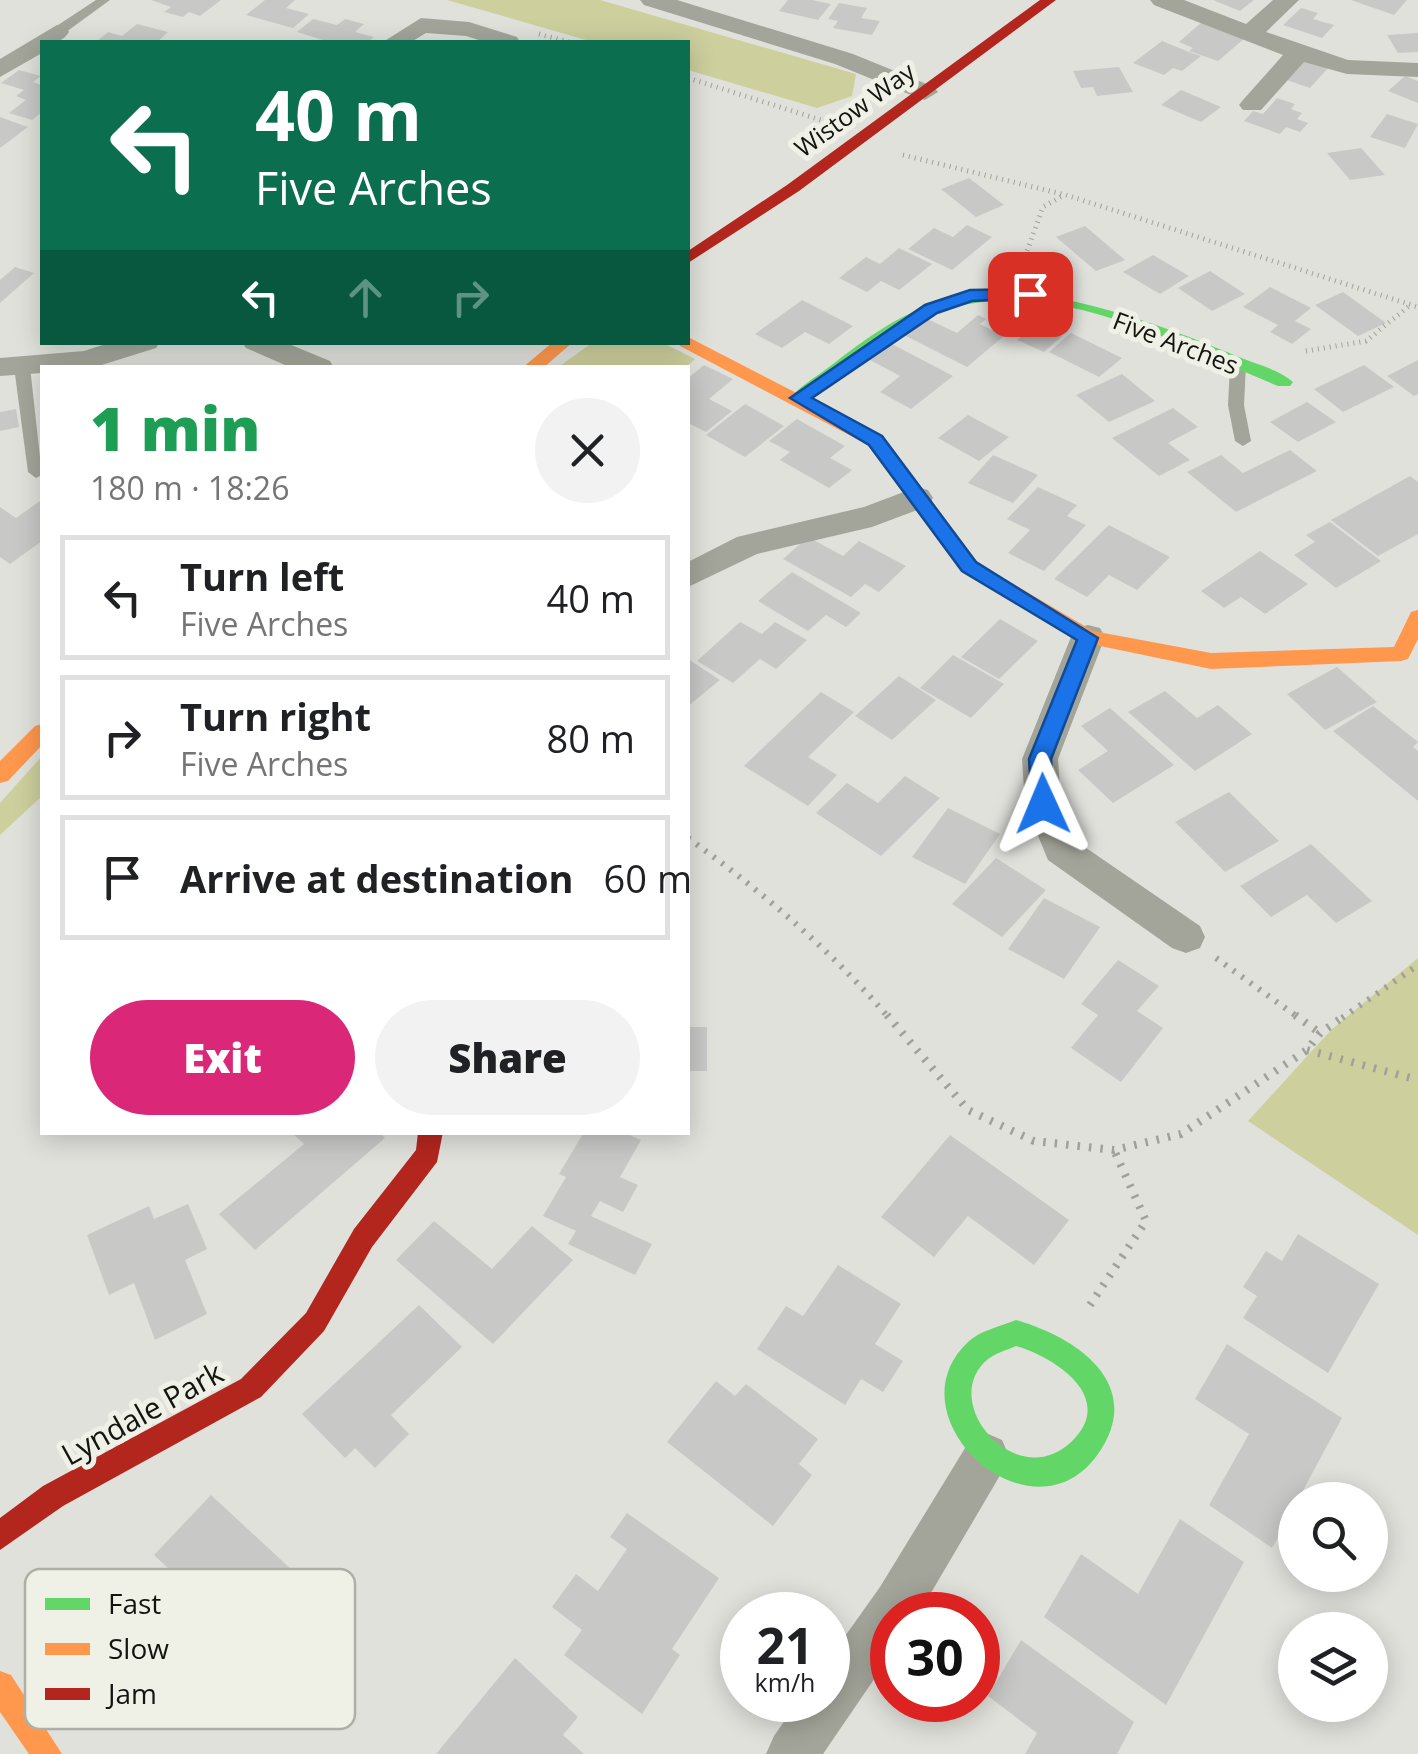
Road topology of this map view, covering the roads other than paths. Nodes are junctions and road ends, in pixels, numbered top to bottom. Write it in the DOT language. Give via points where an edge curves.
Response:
graph roads {
  1 [pos="104,0"];
  2 [pos="652,0"];
  3 [pos="1049,0"];
  4 [pos="1162,0"];
  5 [pos="1287,0"];
  6 [pos="57,32"];
  7 [pos="1252,32"];
  8 [pos="49,40"];
  9 [pos="398,40"];
  10 [pos="502,40"];
  11 [pos="36,53"];
  12 [pos="1299,53"];
  13 [pos="0,70"];
  14 [pos="1418,70"];
  15 [pos="925,92"];
  16 [pos="1252,105"];
  17 [pos="690,257"];
  18 [pos="690,344"];
  19 [pos="136,345"];
  20 [pos="263,345"];
  21 [pos="561,345"];
  22 [pos="313,365"];
  23 [pos="535,365"];
  24 [pos="1238,365"];
  25 [pos="11,367"];
  26 [pos="1284,382"];
  27 [pos="799,398"];
  28 [pos="1243,441"];
  29 [pos="36,472"];
  30 [pos="917,498"];
  31 [pos="690,575"];
  32 [pos="1418,617"];
  33 [pos="1088,638"];
  34 [pos="1410,662"];
  35 [pos="40,734"];
  36 [pos="0,775"];
  37 [pos="1186,936"];
  38 [pos="431,1135"];
  39 [pos="986,1456"];
  40 [pos="0,1536"];
  41 [pos="0,1686"];
  42 [pos="25,1721"];
  43 [pos="30,1729"];
  44 [pos="48,1754"];
  45 [pos="792,1754"];
  1 -- 6 [label="lane"];
  2 -- 15 [label="street" via="747,20"];
  3 -- 15 [label="street, Wistow Way"];
  4 -- 7 [label="street"];
  5 -- 7 [label="street"];
  6 -- 8 [label="street"];
  7 -- 12 [label="street"];
  9 -- 10 [label="street" via="422,25"];
  11 -- 13 [label="street"];
  12 -- 14 [label="street" via="1348,67"];
  12 -- 16 [label="street"];
  15 -- 17 [label="street, Wistow Way"];
  18 -- 27 [label="street"];
  19 -- 25 [label="street" via="85,360"];
  20 -- 22 [label="street"];
  21 -- 23 [label="street"];
  24 -- 26 [label="street, Five Arches"];
  24 -- 27 [label="street, Five Arches" via="1030,294 970,296 931,309"];
  24 -- 28 [label="lane"];
  25 -- 29 [label="lane"];
  27 -- 30 [label="street" via="875,440"];
  30 -- 31 [label="street" via="872,516 748,545"];
  30 -- 33 [label="street" via="969,566"];
  32 -- 34 [label="street"];
  33 -- 34 [label="street" via="1211,661"];
  33 -- 37 [label="street" via="1040,759 1043,804 1060,850"];
  35 -- 36 [label="street"];
  38 -- 40 [label="street, Lyndale Park" via="428,1154 363,1238 315,1322 251,1388 53,1496"];
  39 -- 39 [label="street" via="1030,1474 1054,1472 1090,1446 1100,1403 1087,1370 1063,1345 1040,1335 994,1338 962,1368 958,1414"];
  39 -- 45 [label="street" via="896,1604"];
  41 -- 42 [label="street"];
  43 -- 44 [label="street"];
}
